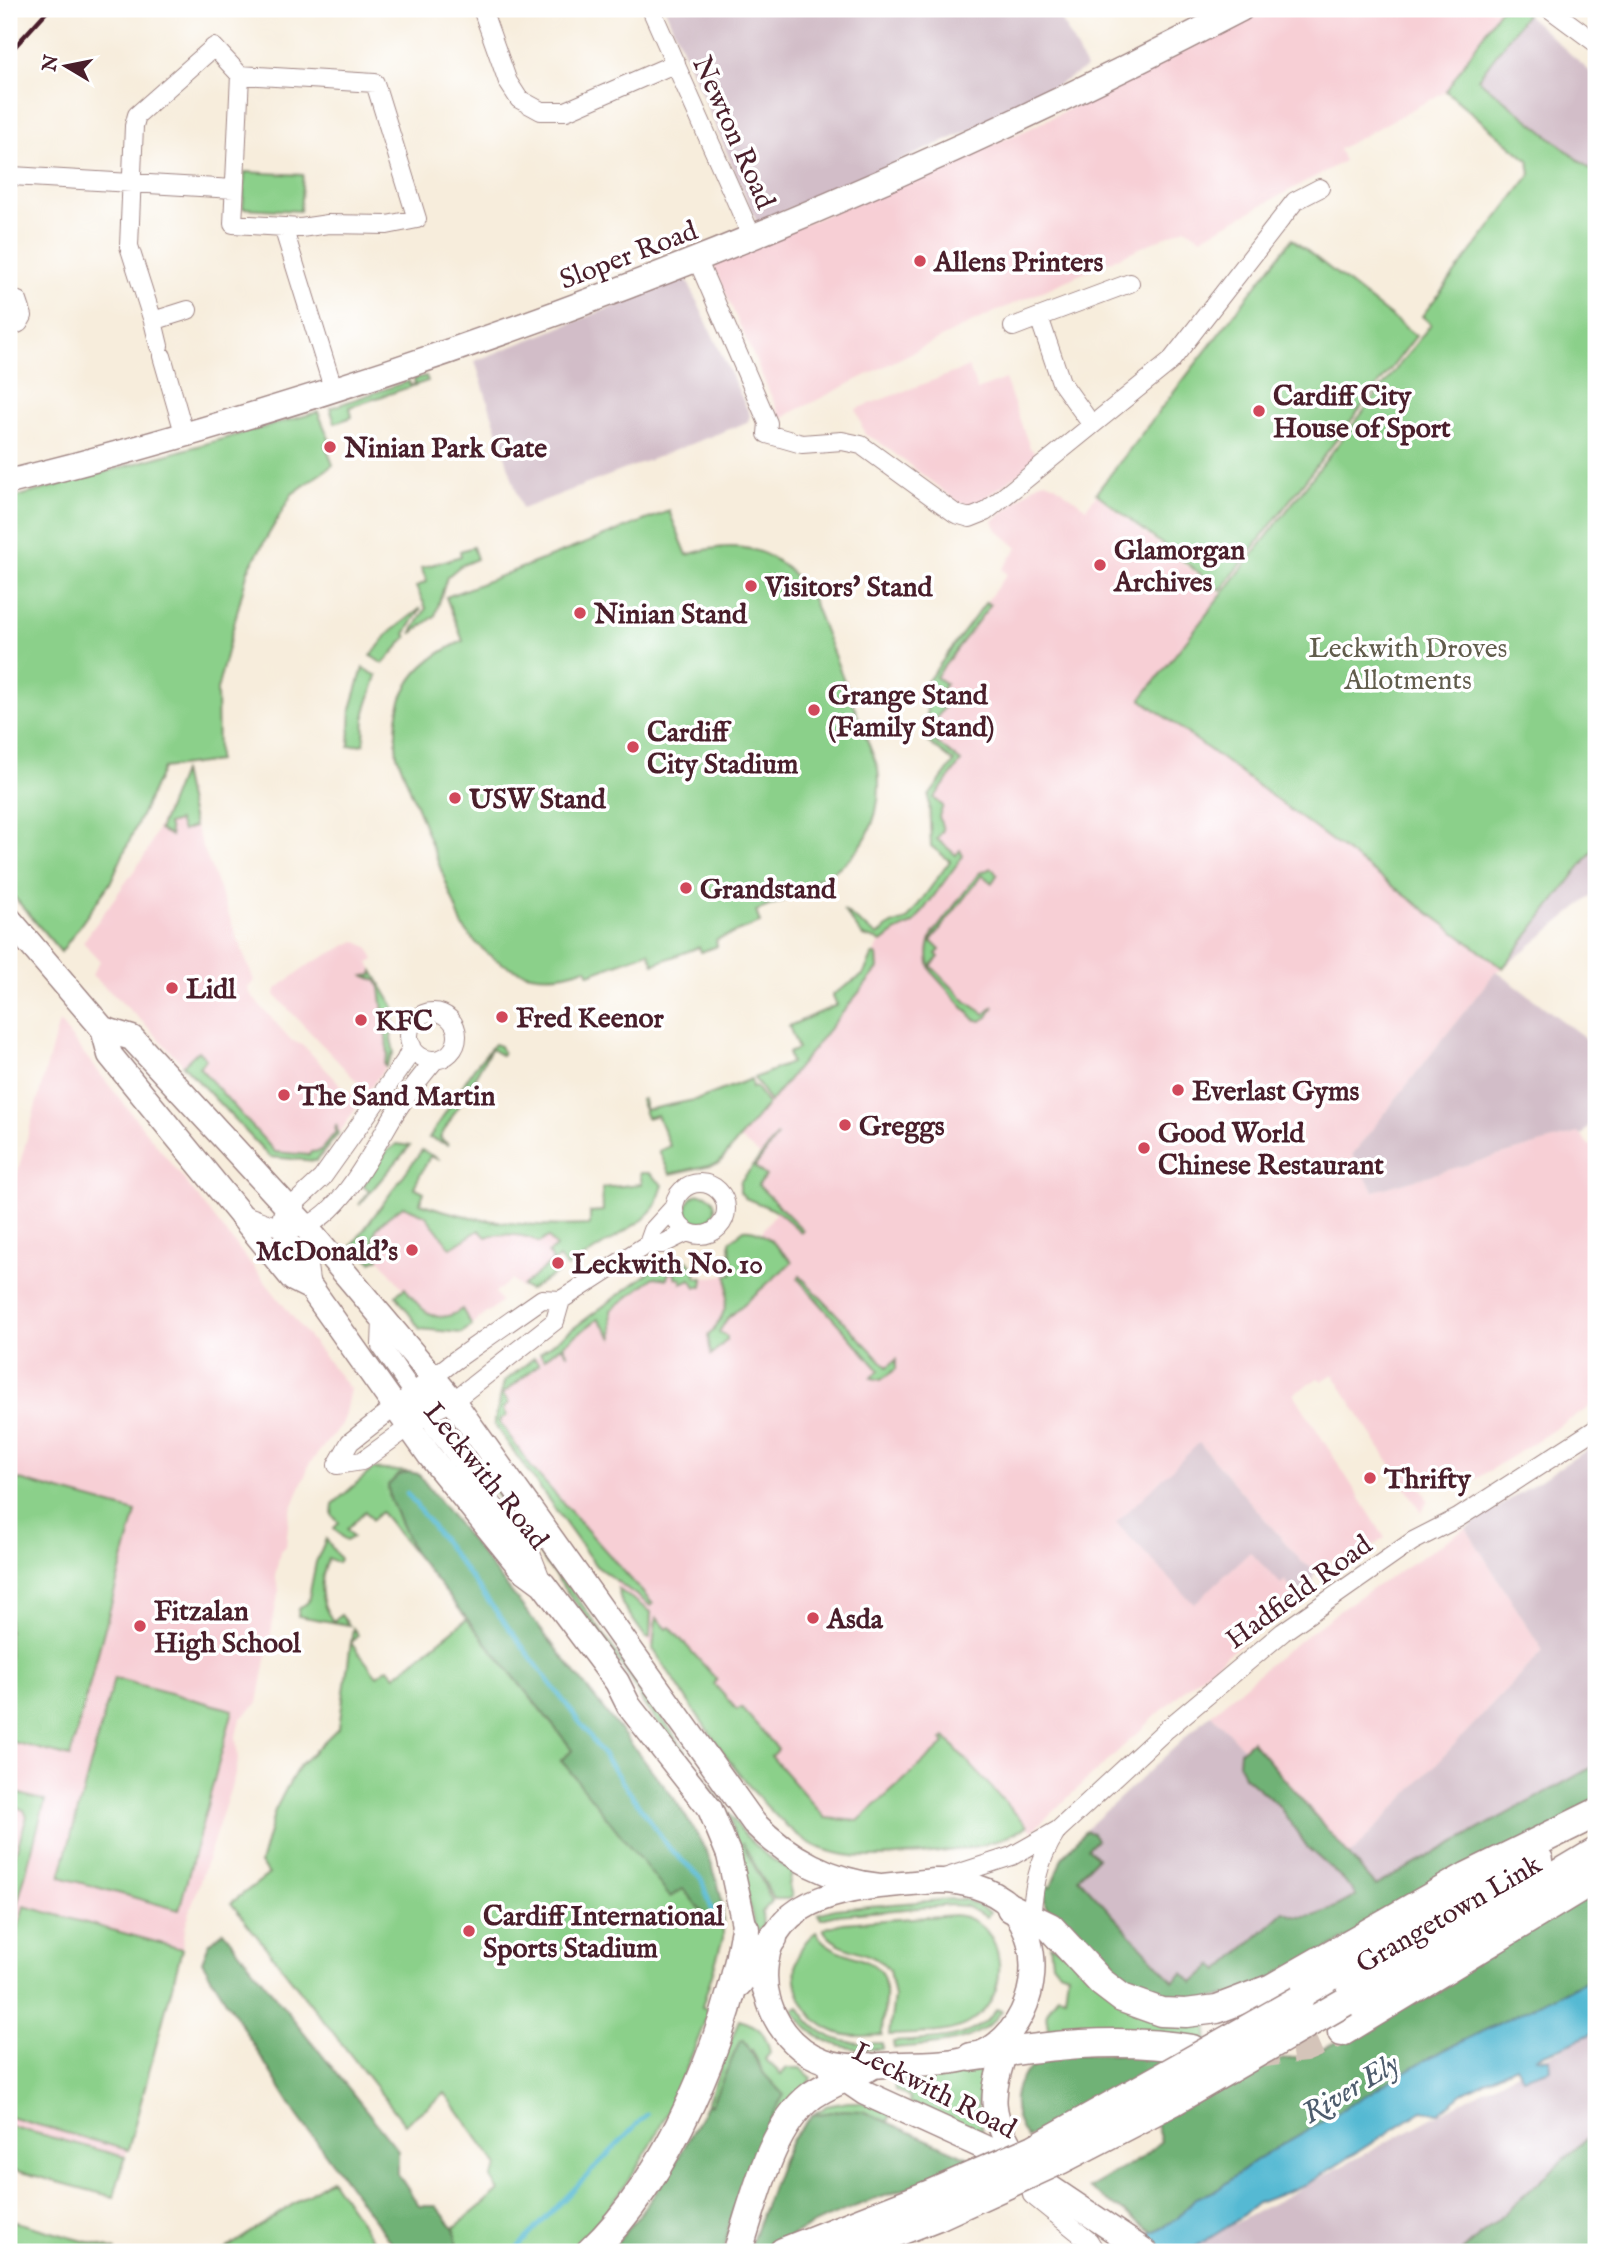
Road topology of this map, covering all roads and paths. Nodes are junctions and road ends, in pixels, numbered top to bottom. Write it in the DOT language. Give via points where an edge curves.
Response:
graph roads {
  1 [pos="482,9"];
  2 [pos="651,9"];
  3 [pos="1241,9"];
  4 [pos="1550,9"];
  5 [pos="1596,43"];
  6 [pos="676,63"];
  7 [pos="240,75"];
  8 [pos="12,176"];
  9 [pos="131,182"];
  10 [pos="1320,188"];
  11 [pos="234,190"];
  12 [pos="284,227"];
  13 [pos="752,237"];
  14 [pos="697,259"];
  15 [pos="1130,283"];
  16 [pos="9,298"];
  17 [pos="188,310"];
  18 [pos="1039,317"];
  19 [pos="153,321"];
  20 [pos="1013,327"];
  21 [pos="9,328"];
  22 [pos="334,391"];
  23 [pos="1092,425"];
  24 [pos="185,436"];
  25 [pos="9,482"];
  26 [pos="9,921"];
  27 [pos="103,1029"];
  28 [pos="412,1046"];
  29 [pos="435,1060"];
  30 [pos="674,1208"];
  31 [pos="241,1214"];
  32 [pos="291,1220"];
  33 [pos="687,1233"];
  34 [pos="648,1244"];
  35 [pos="311,1288"];
  36 [pos="561,1300"];
  37 [pos="382,1320"];
  38 [pos="431,1378"];
  39 [pos="453,1401"];
  40 [pos="411,1411"];
  41 [pos="1596,1429"];
  42 [pos="1596,1813"];
  43 [pos="1596,1825"];
  44 [pos="1058,1830"];
  45 [pos="1596,1852"];
  46 [pos="1596,1878"];
  47 [pos="936,1881"];
  48 [pos="880,1886"];
  49 [pos="1021,1913"];
  50 [pos="745,1928"];
  51 [pos="773,1938"];
  52 [pos="755,1961"];
  53 [pos="732,1991"];
  54 [pos="766,1992"];
  55 [pos="1342,2032"];
  56 [pos="1009,2039"];
  57 [pos="1192,2049"];
  58 [pos="971,2057"];
  59 [pos="856,2073"];
  60 [pos="1034,2176"];
  61 [pos="933,2205"];
  62 [pos="1093,2247"];
  63 [pos="738,2250"];
  64 [pos="590,2252"];
  65 [pos="783,2252"];
  66 [pos="846,2252"];
  67 [pos="1146,2252"];
  1 -- 6 [label="street" via="508,82 519,99 541,111 566,111"];
  2 -- 6 [label="street, Newton Road"];
  3 -- 13 [label="main road, Sloper Road" via="1010,123"];
  4 -- 5 [label="street"];
  6 -- 13 [label="street, Newton Road"];
  7 -- 9 [label="street" via="214,47 137,115"];
  7 -- 11 [label="street"];
  7 -- 12 [label="street" via="375,83 417,219 387,225"];
  8 -- 9 [label="street"];
  9 -- 11 [label="street"];
  9 -- 19 [label="street" via="129,246"];
  10 -- 23 [label="street" via="1295,201 1170,362"];
  11 -- 12 [label="street" via="233,224"];
  12 -- 22 [label="street"];
  13 -- 14 [label="main road, Sloper Road"];
  14 -- 22 [label="main road, Sloper Road" via="477,343"];
  14 -- 23 [label="street" via="768,423 767,434 802,444 842,441 861,445 959,516 970,518 985,512"];
  15 -- 18 [label="street"];
  16 -- 21 [label="street" via="18,301 23,316"];
  17 -- 19 [label="street"];
  18 -- 20 [label="street"];
  18 -- 23 [label="street" via="1061,382"];
  19 -- 24 [label="street"];
  22 -- 24 [label="main road, Sloper Road"];
  24 -- 25 [label="main road, Sloper Road"];
  26 -- 27 [label="main road, Leckwith Road"];
  27 -- 31 [label="main road, Leckwith Road" via="110,1055"];
  27 -- 32 [label="main road, Leckwith Road" via="132,1038"];
  28 -- 29 [label="street" via="417,1054"];
  28 -- 29 [label="street" via="410,1031 418,1017 433,1012 449,1017 457,1042 449,1054"];
  28 -- 32 [label="street"];
  29 -- 32 [label="street" via="347,1192"];
  30 -- 33 [label="street" via="678,1224"];
  30 -- 33 [label="street" via="680,1192 697,1183 712,1186 724,1199 726,1215 714,1232 705,1236"];
  30 -- 34 [label="street" via="653,1230"];
  31 -- 32 [label="street"];
  31 -- 35 [label="main road, Leckwith Road" via="293,1279"];
  32 -- 35 [label="street" via="282,1233 308,1266"];
  32 -- 37 [label="main road, Leckwith Road"];
  33 -- 34 [label="street" via="663,1244"];
  34 -- 36 [label="street"];
  35 -- 40 [label="main road, Leckwith Road"];
  36 -- 38 [label="street" via="542,1299"];
  36 -- 39 [label="street" via="555,1321"];
  37 -- 38 [label="main road, Leckwith Road"];
  37 -- 40 [label="street" via="381,1346 401,1371"];
  38 -- 39 [label="main road, Leckwith Road"];
  38 -- 40 [label="street"];
  38 -- 40 [label="street" via="426,1394"];
  39 -- 40 [label="street"];
  39 -- 48 [label="main road, Leckwith Road" via="754,1823 786,1851 824,1872"];
  40 -- 50 [label="main road, Leckwith Road" via="520,1567 543,1584 717,1821 732,1864"];
  41 -- 44 [label="street, Hadfield Road" via="1458,1518 1413,1541 1314,1609 1207,1693"];
  42 -- 49 [label="main road" via="1468,1877 1283,1983 1217,2010 1161,2012 1122,1998 1101,1982 1051,1927"];
  43 -- 61 [label="main road, Grangetown Link, bridge" via="1299,2000"];
  44 -- 47 [label="street" via="1012,1856"];
  44 -- 49 [label="street"];
  45 -- 61 [label="main road, Grangetown Link, bridge" via="1174,2101 1060,2160"];
  46 -- 55 [label="main road"];
  47 -- 48 [label="main road"];
  47 -- 49 [label="main road" via="967,1884"];
  48 -- 51 [label="main road" via="804,1905"];
  49 -- 56 [label="main road" via="1033,1966 1029,1998"];
  50 -- 52 [label="main road, Leckwith Road"];
  50 -- 53 [label="main road"];
  51 -- 52 [label="main road"];
  51 -- 54 [label="main road" via="766,1959"];
  52 -- 53 [label="main road"];
  52 -- 54 [label="main road, Leckwith Road"];
  53 -- 64 [label="main road" via="692,2097 663,2158 639,2195"];
  54 -- 59 [label="main road, Leckwith Road" via="790,2040 818,2060"];
  56 -- 57 [label="main road" via="1044,2046 1115,2042"];
  56 -- 58 [label="main road"];
  56 -- 60 [label="main road, Leckwith Road" via="995,2084 994,2110 1003,2137"];
  58 -- 59 [label="main road"];
  59 -- 60 [label="main road, Leckwith Road" via="865,2093 972,2141"];
  59 -- 63 [label="main road" via="811,2096 789,2119"];
  60 -- 62 [label="street" via="1032,2195"];
  60 -- 67 [label="main road, Leckwith Road"];
  61 -- 65 [label="main road"];
  61 -- 66 [label="main road"];
}
